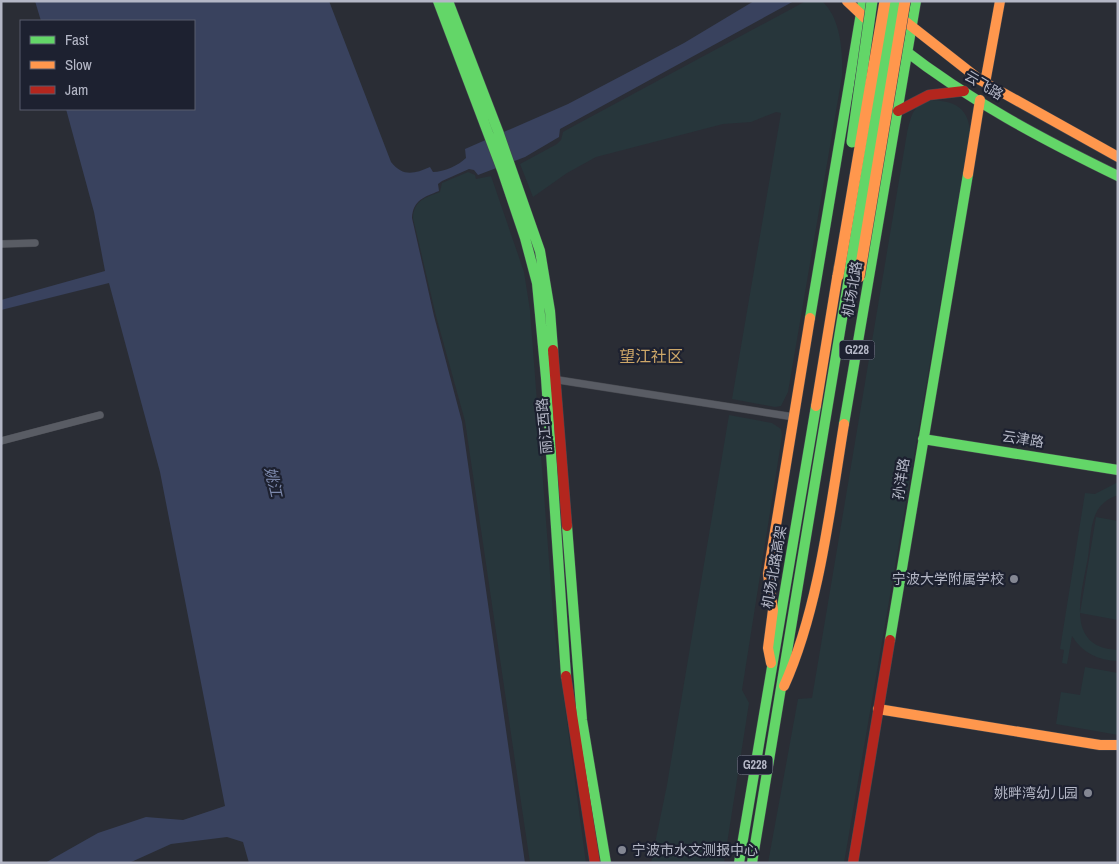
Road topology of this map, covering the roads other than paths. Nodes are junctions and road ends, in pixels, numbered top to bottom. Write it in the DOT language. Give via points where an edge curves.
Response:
graph roads {
  1 [pos="438,1"];
  2 [pos="448,1"];
  3 [pos="847,1"];
  4 [pos="863,1"];
  5 [pos="872,1"];
  6 [pos="880,1"];
  7 [pos="885,1"];
  8 [pos="895,1"];
  9 [pos="905,1"];
  10 [pos="916,1"];
  11 [pos="1000,1"];
  12 [pos="860,15"];
  13 [pos="912,27"];
  14 [pos="908,53"];
  15 [pos="985,83"];
  16 [pos="964,91"];
  17 [pos="980,100"];
  18 [pos="898,111"];
  19 [pos="493,131"];
  20 [pos="1118,156"];
  21 [pos="1118,176"];
  22 [pos="35,243"];
  23 [pos="1,244"];
  24 [pos="849,277"];
  25 [pos="551,379"];
  26 [pos="100,415"];
  27 [pos="794,417"];
  28 [pos="923,437"];
  29 [pos="1,441"];
  30 [pos="1118,464"];
  31 [pos="1118,470"];
  32 [pos="772,666"];
  33 [pos="780,695"];
  34 [pos="878,709"];
  35 [pos="1118,745"];
  36 [pos="594,863"];
  37 [pos="606,863"];
  38 [pos="739,863"];
  39 [pos="752,863"];
  40 [pos="852,863"];
  1 -- 19 [label="main road"];
  2 -- 19 [label="main road, 丽江西路"];
  3 -- 12 [label="main road, 云飞路"];
  4 -- 12 [label="main road, G228"];
  5 -- 24 [label="main road, bridge" via="841,224"];
  6 -- 13 [label="main road, 云飞路"];
  7 -- 24 [label="main road, 机场北路, bridge"];
  8 -- 24 [label="main road, 机场北路, bridge"];
  9 -- 24 [label="main road, bridge"];
  10 -- 13 [label="main road, 机场北路 / G228"];
  11 -- 15 [label="main road"];
  12 -- 14 [label="main road, 云飞路"];
  12 -- 27 [label="main road, G228"];
  13 -- 14 [label="main road, 机场北路 / G228"];
  13 -- 15 [label="main road, 云飞路"];
  14 -- 16 [label="main road, 云飞路"];
  14 -- 18 [label="main road, 机场北路 / G228"];
  15 -- 20 [label="main road, 云飞路"];
  16 -- 17 [label="main road, 云飞路"];
  16 -- 18 [label="main road" via="931,93 912,100"];
  17 -- 21 [label="main road, 云飞路" via="1049,142"];
  17 -- 28 [label="main road, 孙洋路"];
  18 -- 33 [label="main road, 机场北路 / G228" via="823,549 798,655"];
  19 -- 25 [label="main road, 丽江西路" via="540,251 550,311"];
  22 -- 23 [label="street"];
  24 -- 32 [label="main road, 机场北路高架 / G228"];
  24 -- 33 [label="main road, 机场北路高架 / G228"];
  25 -- 27 [label="street"];
  25 -- 36 [label="main road, 丽江西路" via="566,678"];
  25 -- 37 [label="main road, 丽江西路" via="582,720"];
  26 -- 29 [label="street"];
  27 -- 32 [label="main road, G228" via="768,574 773,610 768,648"];
  28 -- 30 [label="main road, 云津路"];
  28 -- 31 [label="main road, 云津路"];
  28 -- 34 [label="main road, 孙洋路"];
  32 -- 38 [label="main road, 机场北路高架 / G228"];
  33 -- 39 [label="main road, 机场北路高架 / G228"];
  34 -- 35 [label="main road" via="1100,745"];
  34 -- 40 [label="main road, 孙洋路"];
}
